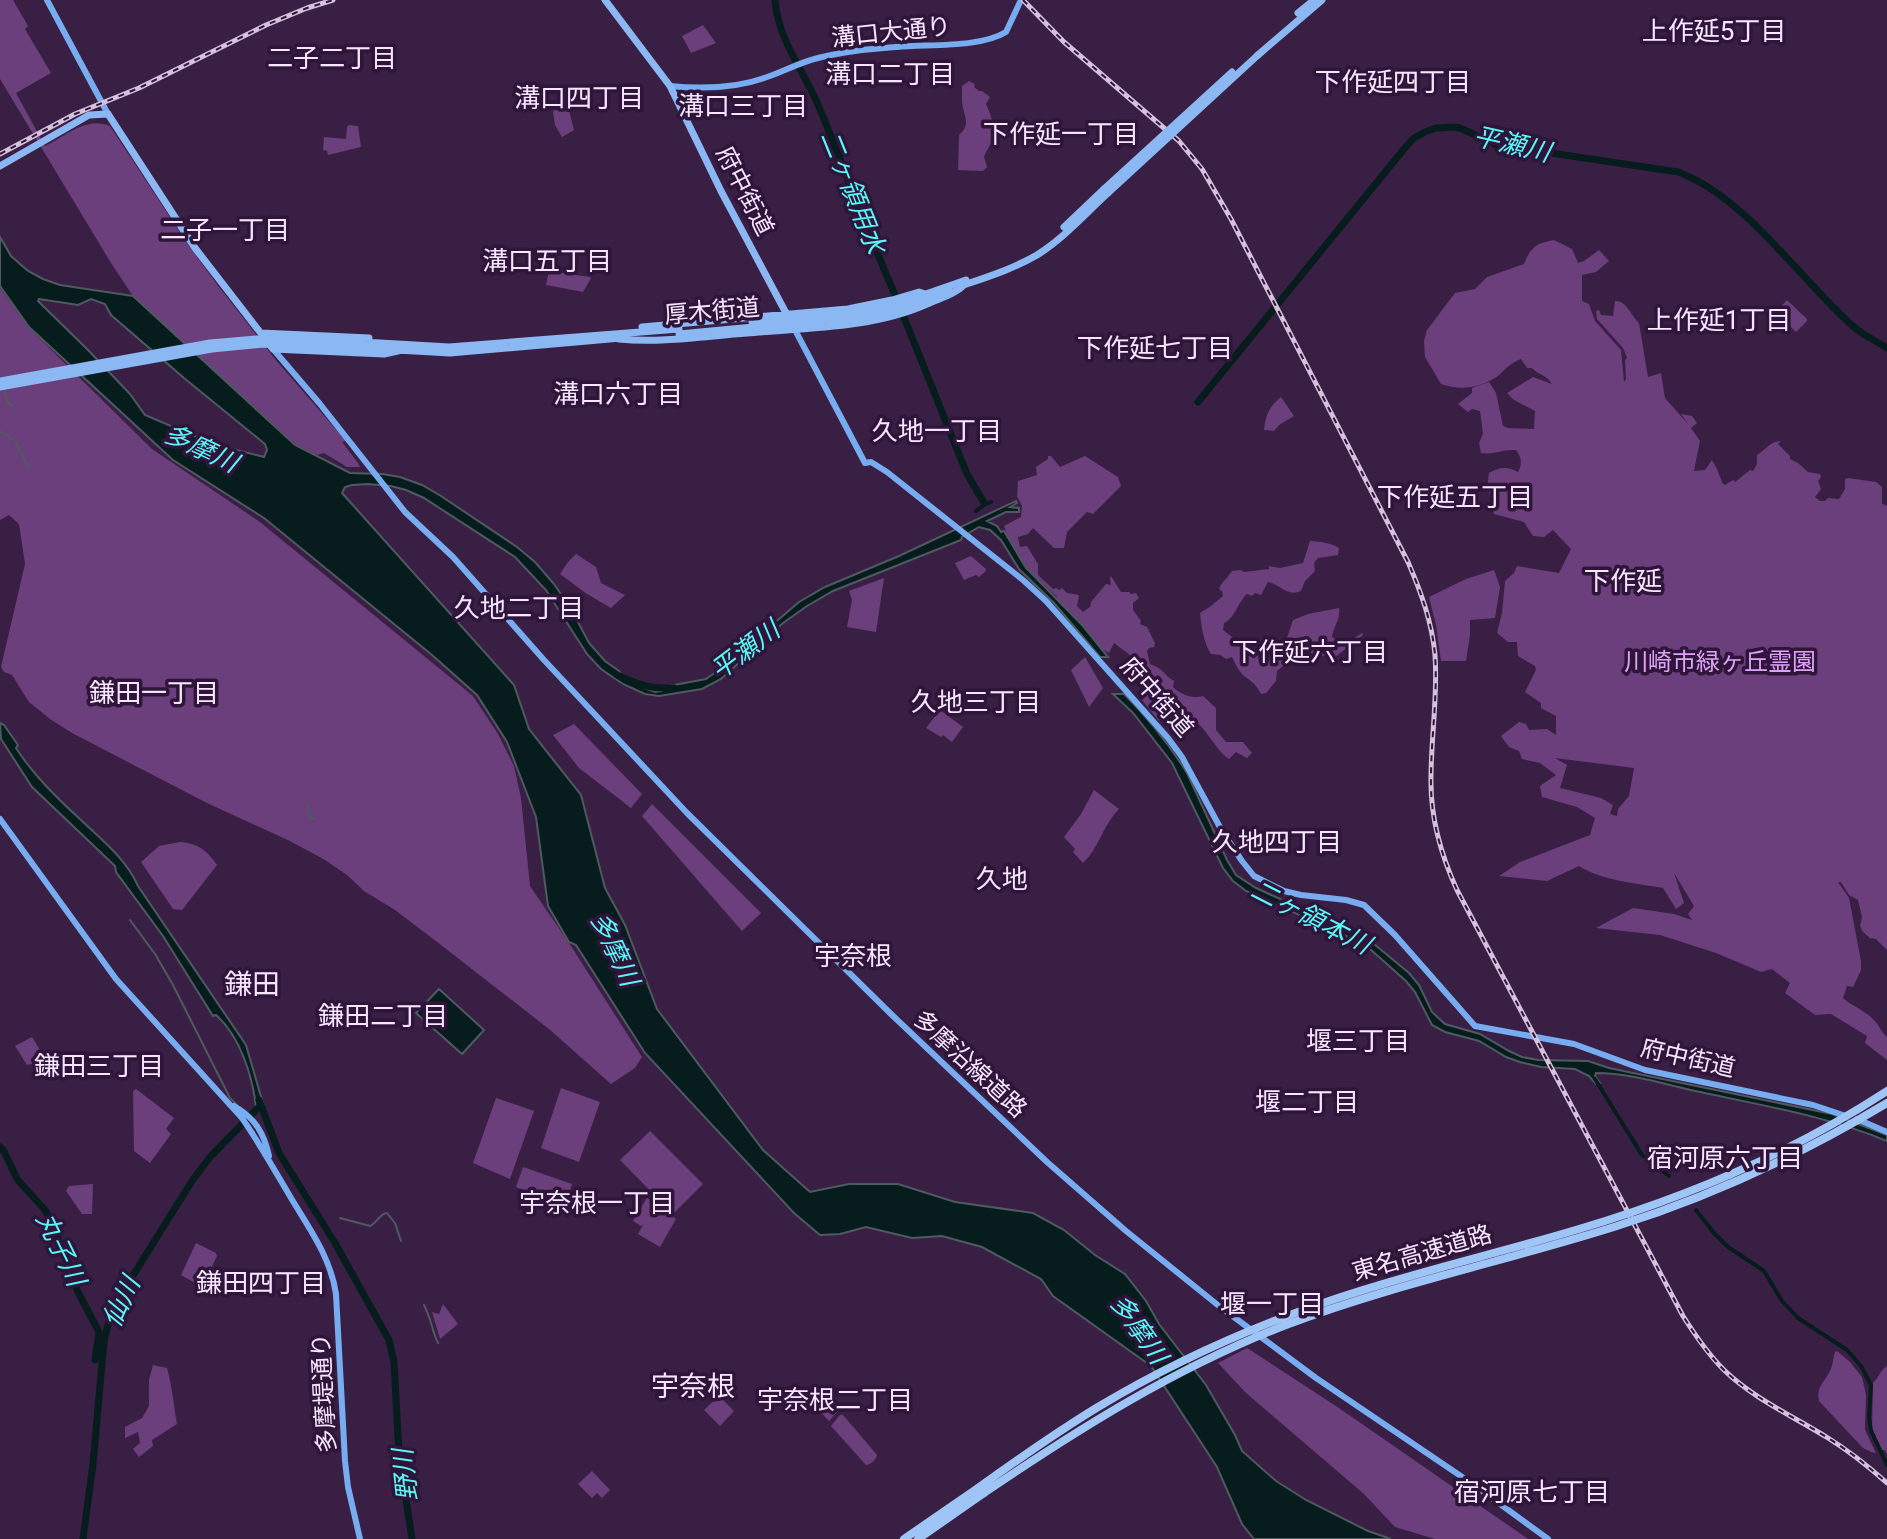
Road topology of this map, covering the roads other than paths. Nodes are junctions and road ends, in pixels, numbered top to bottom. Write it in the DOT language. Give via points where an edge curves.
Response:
graph roads {
  1 [pos="47,0"];
  2 [pos="605,0"];
  3 [pos="1021,0"];
  4 [pos="1314,0"];
  5 [pos="1322,0"];
  6 [pos="1256,53"];
  7 [pos="670,86"];
  8 [pos="99,115"];
  9 [pos="0,166"];
  10 [pos="1106,191"];
  11 [pos="964,285"];
  12 [pos="925,294"];
  13 [pos="902,305"];
  14 [pos="786,314"];
  15 [pos="756,317"];
  16 [pos="794,328"];
  17 [pos="758,332"];
  18 [pos="261,333"];
  19 [pos="620,336"];
  20 [pos="398,348"];
  21 [pos="273,349"];
  22 [pos="0,384"];
  23 [pos="0,819"];
  24 [pos="1887,1091"];
  25 [pos="1887,1103"];
  26 [pos="231,1104"];
  27 [pos="1887,1132"];
  28 [pos="270,1164"];
  29 [pos="360,1539"];
  30 [pos="904,1539"];
  31 [pos="918,1539"];
  32 [pos="1548,1539"];
  1 -- 8 [label="main road"];
  2 -- 7 [label="highway, 府中街道"];
  3 -- 7 [label="main road, 溝口大通り" via="1006,32 976,42 819,57 743,83"];
  4 -- 6 [label="highway, 厚木街道"];
  5 -- 6 [label="highway, 厚木街道"];
  6 -- 10 [label="highway, 厚木街道, bridge"];
  7 -- 14 [label="highway, 府中街道"];
  8 -- 9 [label="highway"];
  8 -- 18 [label="highway" via="116,129 195,248"];
  10 -- 11 [label="highway, 厚木街道" via="1038,254"];
  10 -- 12 [label="highway, 厚木街道" via="1028,255"];
  11 -- 13 [label="highway, 厚木街道"];
  11 -- 16 [label="highway" via="899,314"];
  12 -- 13 [label="highway, 厚木街道"];
  12 -- 14 [label="highway"];
  13 -- 19 [label="highway, 厚木街道, bridge"];
  14 -- 15 [label="highway"];
  14 -- 16 [label="highway, 府中街道"];
  15 -- 17 [label="highway"];
  15 -- 19 [label="highway" via="639,327"];
  16 -- 17 [label="highway"];
  16 -- 27 [label="main road, 府中街道" via="865,463 877,464 1046,601 1158,725 1254,876 1293,893 1364,905 1475,1026 1574,1044 1645,1070 1813,1105"];
  17 -- 19 [label="highway" via="639,341"];
  18 -- 20 [label="highway" via="367,338"];
  18 -- 21 [label="highway"];
  19 -- 20 [label="highway, 厚木街道" via="471,353"];
  20 -- 21 [label="highway" via="384,354"];
  20 -- 22 [label="highway, 厚木街道, bridge" via="263,344"];
  21 -- 32 [label="main road, 多摩沿線道路" via="396,502 453,557 687,813 1083,1195 1281,1353"];
  23 -- 26 [label="main road, 多摩堤通り" via="116,979"];
  24 -- 30 [label="highway, 東名高速道路, bridge" via="1774,1155 1685,1194 1328,1301 1189,1358 1081,1418"];
  25 -- 31 [label="highway, 東名高速道路, bridge" via="1788,1157 1691,1201 1584,1237 1376,1294 1224,1352 1101,1416"];
  26 -- 28 [label="main road, 多摩堤通り"];
  26 -- 28 [label="main road, 多摩堤通り" via="254,1121"];
  28 -- 29 [label="main road, 多摩堤通り" via="321,1248 335,1286 345,1461"];
}
